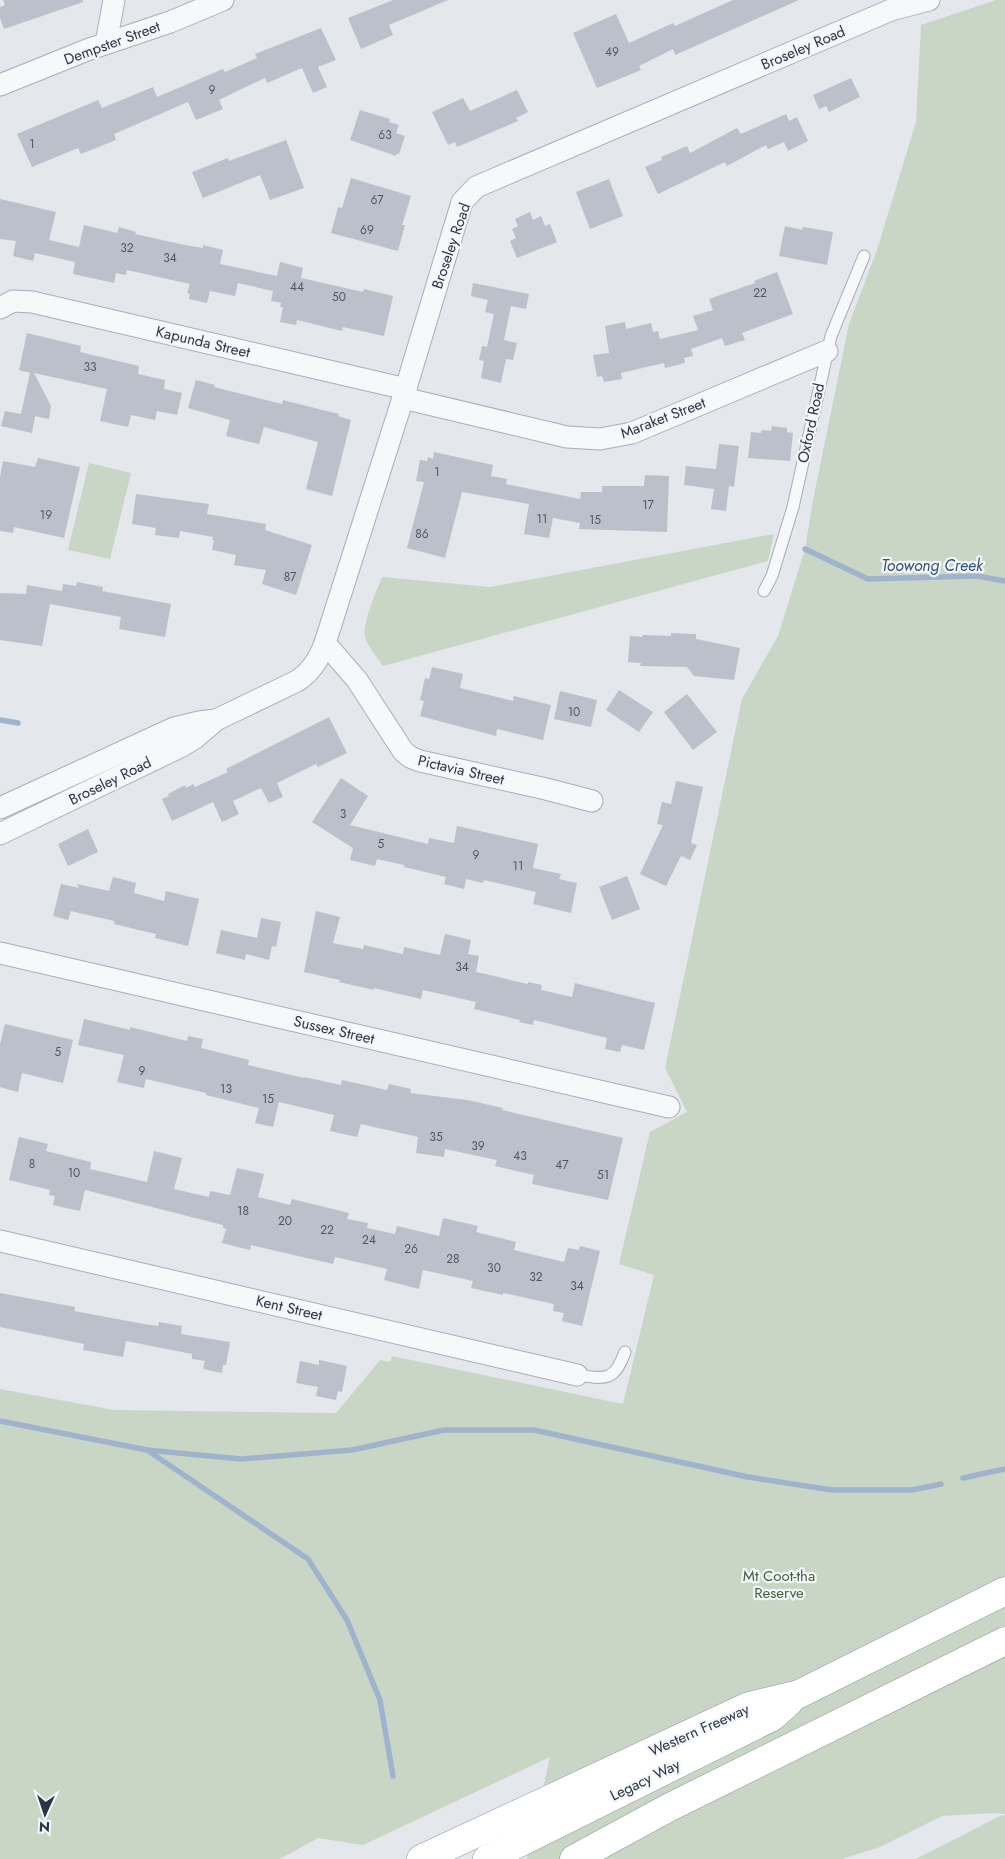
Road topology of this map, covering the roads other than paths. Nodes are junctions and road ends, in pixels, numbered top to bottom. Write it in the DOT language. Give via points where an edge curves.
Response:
graph roads {
  1 [pos="114,0"];
  2 [pos="223,0"];
  3 [pos="929,0"];
  4 [pos="106,43"];
  5 [pos="0,85"];
  6 [pos="864,256"];
  7 [pos="0,308"];
  8 [pos="827,351"];
  9 [pos="405,394"];
  10 [pos="764,591"];
  11 [pos="325,644"];
  12 [pos="216,720"];
  13 [pos="592,801"];
  14 [pos="0,808"];
  15 [pos="0,834"];
  16 [pos="0,952"];
  17 [pos="669,1107"];
  18 [pos="0,1241"];
  19 [pos="625,1352"];
  20 [pos="577,1375"];
  21 [pos="1005,1591"];
  22 [pos="1005,1641"];
  23 [pos="799,1694"];
  24 [pos="421,1859"];
  25 [pos="487,1859"];
  26 [pos="574,1859"];
  1 -- 4 [label="street"];
  2 -- 4 [label="street, Dempster Street"];
  3 -- 9 [label="street, Broseley Road" via="891,10 476,187 462,202"];
  4 -- 5 [label="street, Dempster Street"];
  6 -- 8 [label="lane, Oxford Road"];
  7 -- 9 [label="street, Kapunda Street" via="12,301 32,302"];
  8 -- 9 [label="street, Maraket Street" via="632,433 600,439 567,438"];
  8 -- 10 [label="lane, Oxford Road" via="793,507 772,576"];
  9 -- 11 [label="street, Broseley Road"];
  11 -- 12 [label="street, Broseley Road" via="304,677"];
  11 -- 13 [label="street, Pictavia Street" via="357,680 410,757"];
  12 -- 14 [label="street, Broseley Road" via="174,728"];
  12 -- 15 [label="street, Broseley Road" via="182,746"];
  16 -- 17 [label="street, Sussex Street"];
  18 -- 20 [label="street, Kent Street"];
  19 -- 20 [label="lane" via="618,1370 604,1378"];
  21 -- 23 [label="highway, Western Freeway"];
  22 -- 26 [label="highway" via="670,1807"];
  23 -- 24 [label="highway, Western Freeway" via="749,1706"];
  23 -- 25 [label="highway, Legacy Way" via="772,1717"];
}
